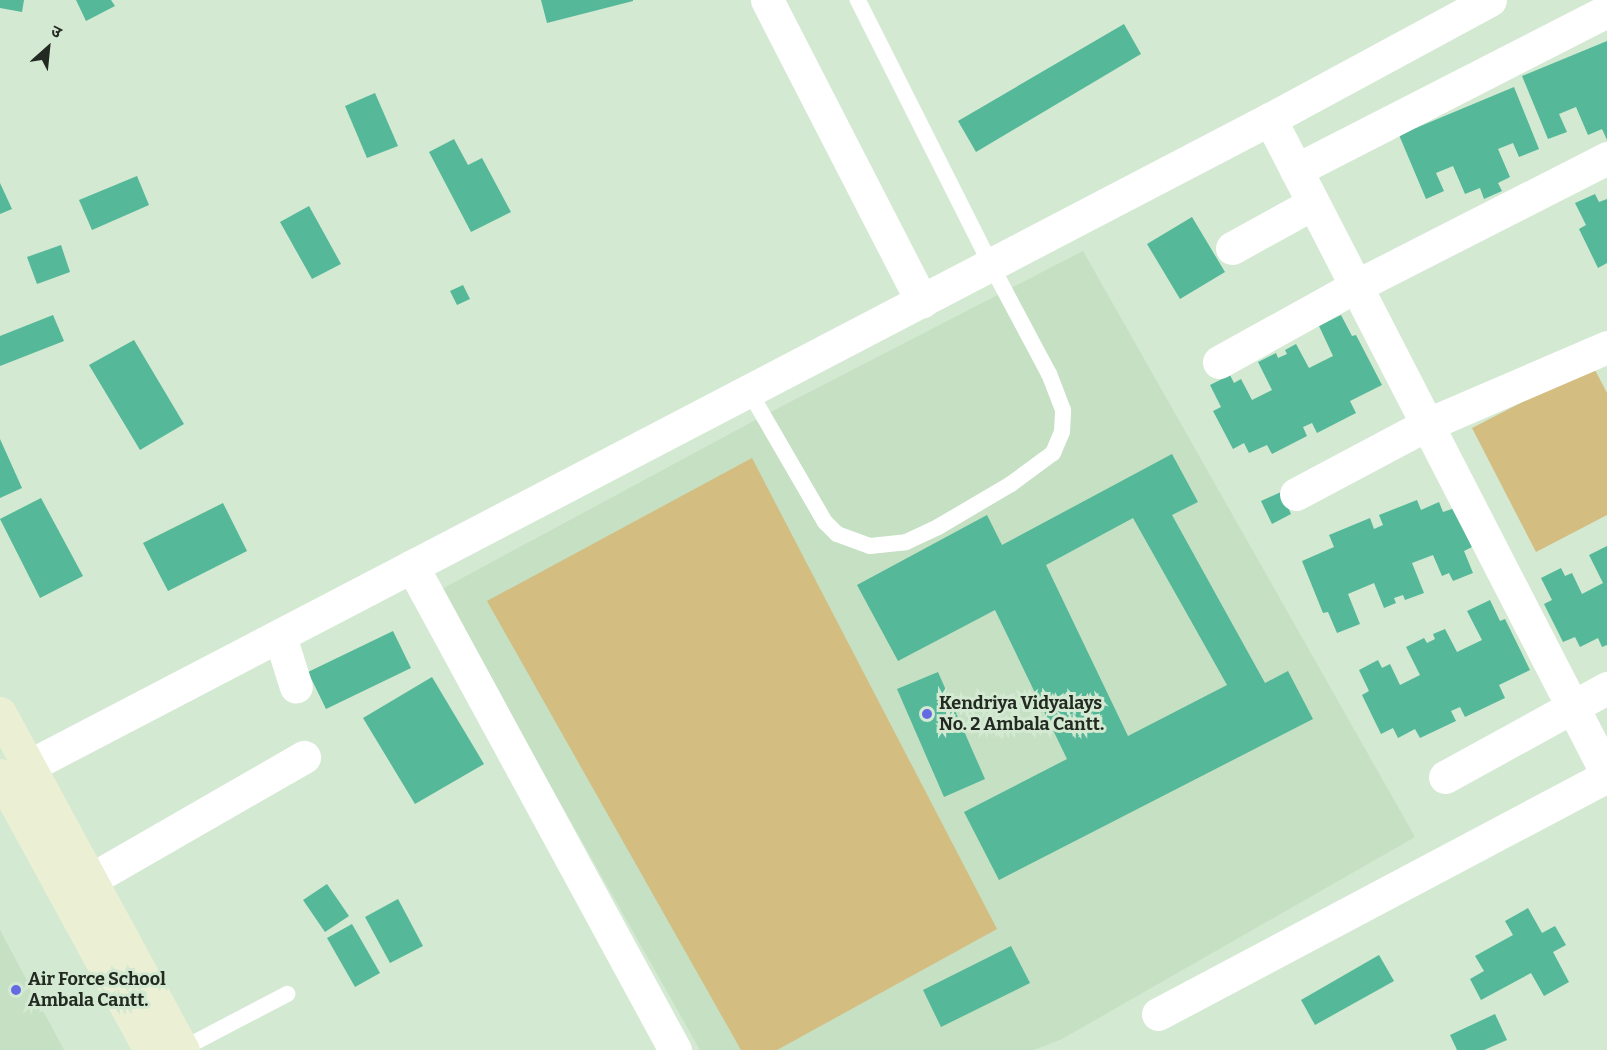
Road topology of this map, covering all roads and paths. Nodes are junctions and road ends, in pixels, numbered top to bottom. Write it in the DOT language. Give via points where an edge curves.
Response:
graph roads {
  1 [pos="767,0"];
  2 [pos="858,0"];
  3 [pos="1490,0"];
  4 [pos="1607,11"];
  5 [pos="1270,119"];
  6 [pos="1607,158"];
  7 [pos="1296,171"];
  8 [pos="1312,204"];
  9 [pos="1232,248"];
  10 [pos="991,265"];
  11 [pos="1356,286"];
  12 [pos="922,301"];
  13 [pos="1607,346"];
  14 [pos="1220,362"];
  15 [pos="749,391"];
  16 [pos="1426,425"];
  17 [pos="1296,494"];
  18 [pos="412,566"];
  19 [pos="280,636"];
  20 [pos="296,687"];
  21 [pos="1607,688"];
  22 [pos="1570,706"];
  23 [pos="0,713"];
  24 [pos="304,757"];
  25 [pos="14,771"];
  26 [pos="1607,775"];
  27 [pos="1445,777"];
  28 [pos="90,880"];
  29 [pos="287,994"];
  30 [pos="1158,1014"];
  31 [pos="183,1049"];
  32 [pos="150,1050"];
  33 [pos="675,1050"];
  1 -- 12 [label="street"];
  2 -- 10 [label="lane"];
  3 -- 5 [label="street"];
  4 -- 7 [label="street"];
  5 -- 7 [label="street"];
  5 -- 10 [label="street"];
  6 -- 11 [label="street"];
  7 -- 8 [label="street"];
  8 -- 9 [label="street"];
  8 -- 11 [label="street"];
  10 -- 12 [label="street"];
  10 -- 15 [label="lane" via="1049,374 1063,410 1062,432 1053,453 1011,484 938,527 906,542 870,546 837,534 825,522"];
  11 -- 14 [label="street"];
  11 -- 16 [label="street"];
  12 -- 15 [label="street"];
  13 -- 16 [label="street"];
  15 -- 18 [label="street"];
  16 -- 17 [label="street"];
  16 -- 22 [label="street"];
  18 -- 19 [label="street"];
  18 -- 33 [label="street"];
  19 -- 20 [label="street"];
  19 -- 25 [label="street"];
  21 -- 22 [label="street"];
  22 -- 26 [label="street"];
  22 -- 27 [label="street"];
  23 -- 25 [label="main road"];
  24 -- 28 [label="street"];
  25 -- 28 [label="main road"];
  25 -- 32 [label="main road"];
  26 -- 30 [label="street"];
  28 -- 31 [label="main road"];
  29 -- 31 [label="lane"];
}
